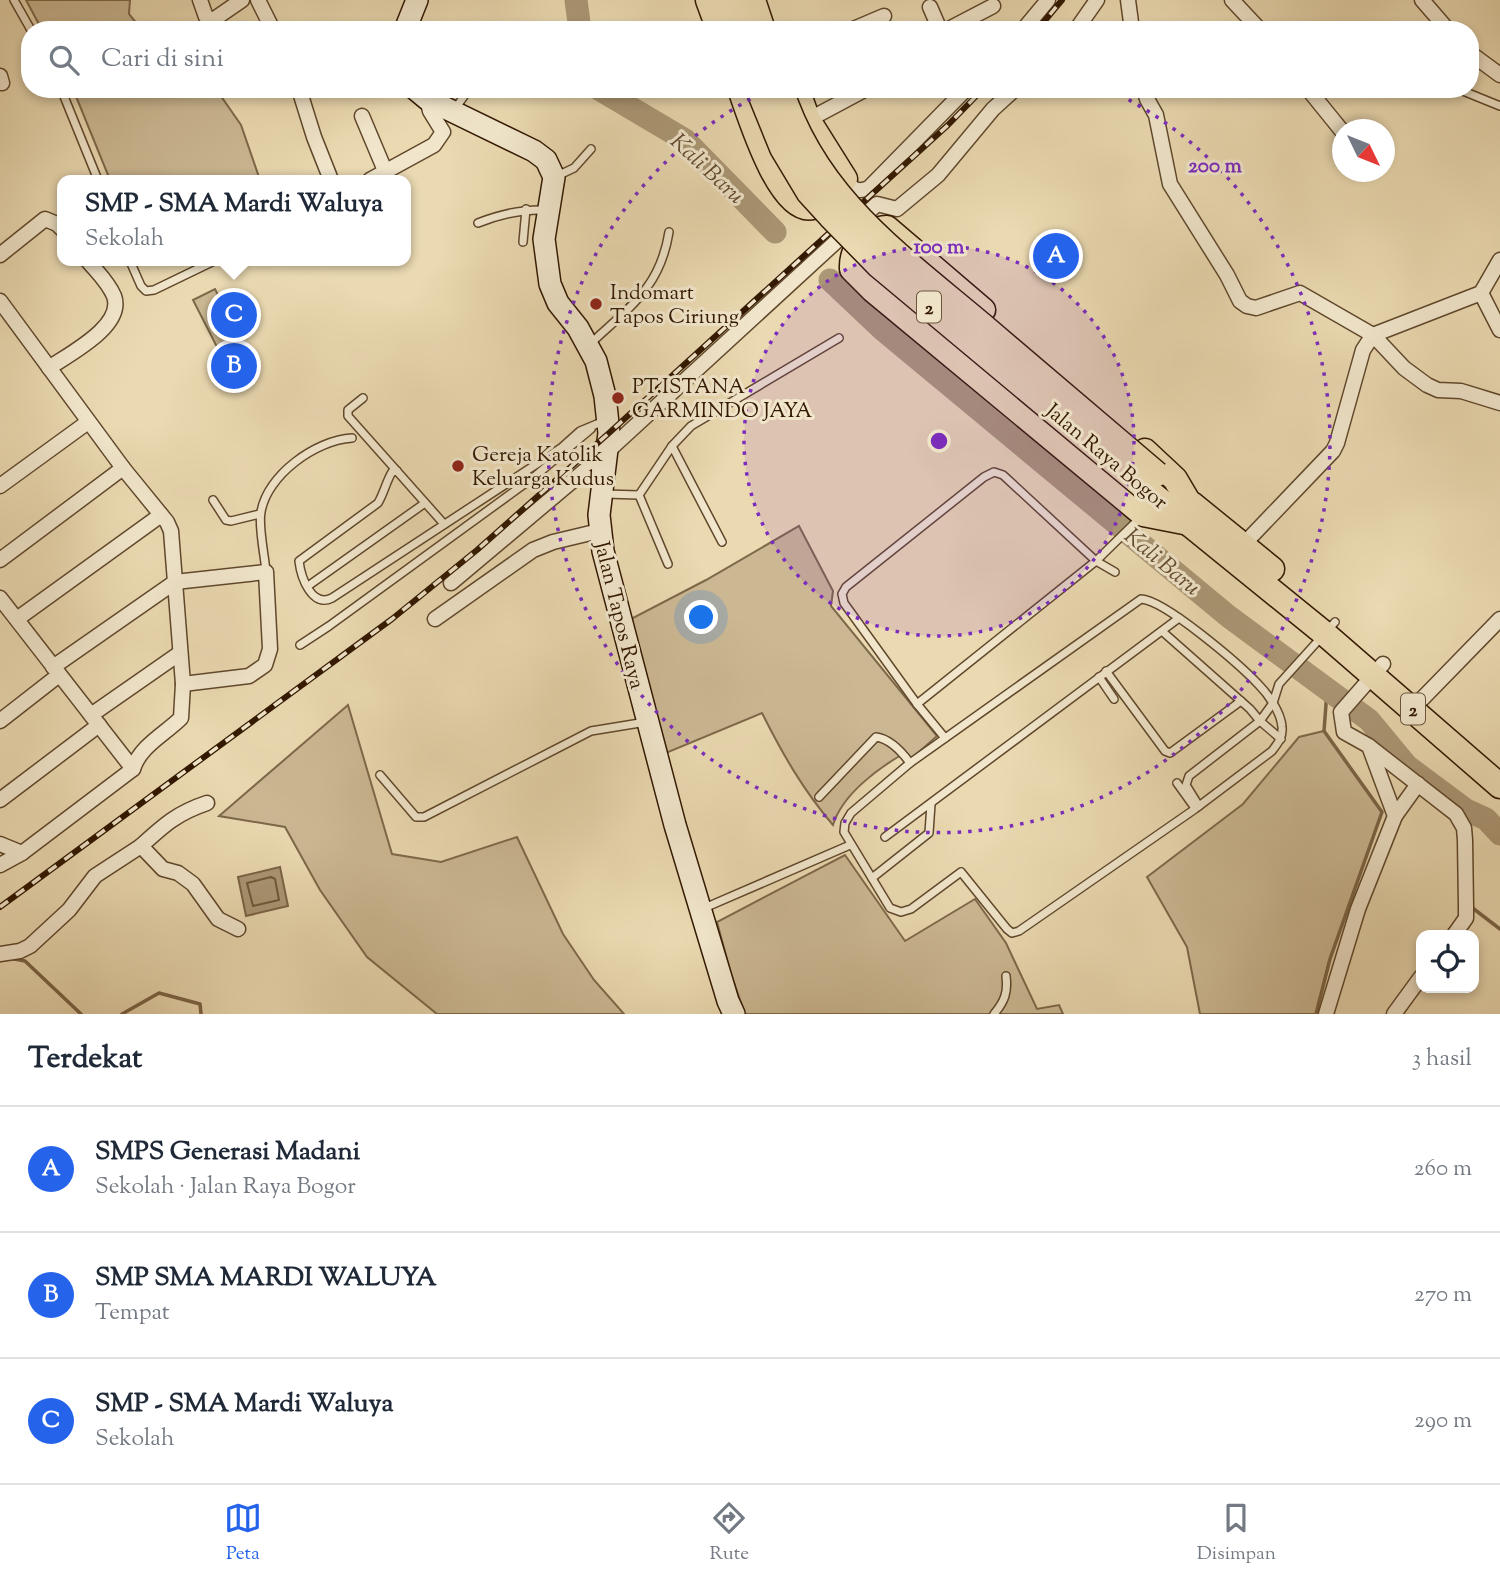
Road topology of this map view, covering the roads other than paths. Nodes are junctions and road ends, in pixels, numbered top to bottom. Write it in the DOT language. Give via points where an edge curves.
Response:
graph roads {
  1 [pos="15,0"];
  2 [pos="200,0"];
  3 [pos="242,0"];
  4 [pos="258,0"];
  5 [pos="417,0"];
  6 [pos="708,0"];
  7 [pos="731,0"];
  8 [pos="753,0"];
  9 [pos="767,0"];
  10 [pos="1048,0"];
  11 [pos="1097,0"];
  12 [pos="1128,0"];
  13 [pos="1232,0"];
  14 [pos="1422,0"];
  15 [pos="993,6"];
  16 [pos="930,7"];
  17 [pos="884,16"];
  18 [pos="26,21"];
  19 [pos="268,21"];
  20 [pos="409,21"];
  21 [pos="716,21"];
  22 [pos="737,21"];
  23 [pos="760,21"];
  24 [pos="773,21"];
  25 [pos="872,21"];
  26 [pos="936,21"];
  27 [pos="964,21"];
  28 [pos="1030,21"];
  29 [pos="1082,21"];
  30 [pos="1131,21"];
  31 [pos="1251,21"];
  32 [pos="1440,21"];
  33 [pos="1479,60"];
  34 [pos="1500,75"];
  35 [pos="1479,97"];
  36 [pos="65,98"];
  37 [pos="302,98"];
  38 [pos="423,98"];
  39 [pos="428,98"];
  40 [pos="462,98"];
  41 [pos="743,98"];
  42 [pos="762,98"];
  43 [pos="784,98"];
  44 [pos="800,98"];
  45 [pos="849,98"];
  46 [pos="957,98"];
  47 [pos="1005,98"];
  48 [pos="1147,98"];
  49 [pos="1315,98"];
  50 [pos="1500,106"];
  51 [pos="452,112"];
  52 [pos="362,116"];
  53 [pos="1332,119"];
  54 [pos="808,120"];
  55 [pos="591,149"];
  56 [pos="386,173"];
  57 [pos="96,175"];
  58 [pos="329,175"];
  59 [pos="381,175"];
  60 [pos="554,177"];
  61 [pos="845,179"];
  62 [pos="537,209"];
  63 [pos="878,219"];
  64 [pos="478,223"];
  65 [pos="57,224"];
  66 [pos="669,232"];
  67 [pos="523,243"];
  68 [pos="0,255"];
  69 [pos="1500,260"];
  70 [pos="92,266"];
  71 [pos="133,266"];
  72 [pos="203,266"];
  73 [pos="1481,293"];
  74 [pos="0,301"];
  75 [pos="1500,330"];
  76 [pos="1373,335"];
  77 [pos="839,338"];
  78 [pos="588,346"];
  79 [pos="49,368"];
  80 [pos="363,398"];
  81 [pos="1500,403"];
  82 [pos="88,422"];
  83 [pos="601,423"];
  84 [pos="352,438"];
  85 [pos="672,446"];
  86 [pos="608,451"];
  87 [pos="123,468"];
  88 [pos="397,471"];
  89 [pos="1151,481"];
  90 [pos="0,486"];
  91 [pos="600,494"];
  92 [pos="639,495"];
  93 [pos="214,500"];
  94 [pos="425,503"];
  95 [pos="1189,512"];
  96 [pos="260,514"];
  97 [pos="161,515"];
  98 [pos="1140,518"];
  99 [pos="444,524"];
  100 [pos="599,531"];
  101 [pos="722,542"];
  102 [pos="1230,542"];
  103 [pos="0,560"];
  104 [pos="1096,561"];
  105 [pos="668,564"];
  106 [pos="266,572"];
  107 [pos="1115,572"];
  108 [pos="175,582"];
  109 [pos="451,583"];
  110 [pos="308,586"];
  111 [pos="0,598"];
  112 [pos="1179,618"];
  113 [pos="17,619"];
  114 [pos="435,619"];
  115 [pos="1500,620"];
  116 [pos="1163,632"];
  117 [pos="1323,636"];
  118 [pos="300,645"];
  119 [pos="180,653"];
  120 [pos="56,671"];
  121 [pos="1106,671"];
  122 [pos="1099,677"];
  123 [pos="1372,677"];
  124 [pos="183,684"];
  125 [pos="1114,699"];
  126 [pos="1422,699"];
  127 [pos="1241,701"];
  128 [pos="1273,703"];
  129 [pos="917,704"];
  130 [pos="95,720"];
  131 [pos="0,721"];
  132 [pos="1260,721"];
  133 [pos="647,722"];
  134 [pos="945,738"];
  135 [pos="1281,739"];
  136 [pos="1369,746"];
  137 [pos="909,763"];
  138 [pos="1500,767"];
  139 [pos="133,769"];
  140 [pos="380,775"];
  141 [pos="1177,783"];
  142 [pos="1418,784"];
  143 [pos="1500,786"];
  144 [pos="819,797"];
  145 [pos="0,800"];
  146 [pos="207,803"];
  147 [pos="930,804"];
  148 [pos="1197,808"];
  149 [pos="1395,816"];
  150 [pos="885,837"];
  151 [pos="0,844"];
  152 [pos="850,845"];
  153 [pos="141,846"];
  154 [pos="22,853"];
  155 [pos="0,865"];
  156 [pos="872,878"];
  157 [pos="709,906"];
  158 [pos="238,929"];
  159 [pos="1458,930"];
  160 [pos="0,954"];
  161 [pos="1006,975"];
  162 [pos="1416,984"];
  163 [pos="734,1014"];
  164 [pos="994,1014"];
  165 [pos="1326,1014"];
  166 [pos="1394,1014"];
  1 -- 18 [label="lane"];
  2 -- 3 [label="street" via="206,16 214,20"];
  4 -- 19 [label="street"];
  5 -- 20 [label="main road"];
  6 -- 21 [label="highway"];
  7 -- 22 [label="highway"];
  8 -- 23 [label="highway"];
  9 -- 24 [label="highway"];
  10 -- 28 [label="street"];
  11 -- 29 [label="street"];
  12 -- 30 [label="street"];
  13 -- 31 [label="street"];
  14 -- 32 [label="street"];
  15 -- 27 [label="street"];
  16 -- 26 [label="street"];
  17 -- 25 [label="street"];
  33 -- 34 [label="street"];
  35 -- 50 [label="lane"];
  36 -- 57 [label="lane"];
  37 -- 58 [label="street"];
  38 -- 56 [label="street" via="443,132 434,145"];
  39 -- 51 [label="main road"];
  40 -- 51 [label="lane"];
  41 -- 61 [label="highway" via="765,157 794,204 816,207"];
  42 -- 89 [label="highway, Jalan Raya Bogor / 2, bridge" via="782,148 809,193 879,266"];
  43 -- 89 [label="highway, Jalan Raya Bogor / 2, bridge" via="799,136 842,201"];
  44 -- 54 [label="highway"];
  45 -- 54 [label="street"];
  46 -- 61 [label="street" via="869,188 852,189"];
  47 -- 63 [label="street" via="938,175 897,209 877,204"];
  48 -- 76 [label="street" via="1156,115 1170,184 1240,301 1256,308 1300,293"];
  49 -- 53 [label="street"];
  51 -- 60 [label="main road" via="534,152 546,160"];
  52 -- 56 [label="street"];
  54 -- 61 [label="highway"];
  55 -- 60 [label="lane" via="574,168"];
  56 -- 59 [label="street"];
  60 -- 62 [label="main road, Jalan Tapos Raya"];
  62 -- 64 [label="lane" via="503,213"];
  62 -- 67 [label="lane"];
  62 -- 78 [label="main road, Jalan Tapos Raya" via="550,284"];
  63 -- 86 [label="street"];
  63 -- 95 [label="highway" via="1151,456 1175,479"];
  63 -- 98 [label="highway" via="877,229 856,248 852,269"];
  65 -- 68 [label="street" via="45,219"];
  66 -- 78 [label="lane" via="666,254 654,279"];
  69 -- 73 [label="street"];
  70 -- 79 [label="street" via="115,299 115,312 106,327"];
  71 -- 72 [label="lane" via="146,291"];
  73 -- 75 [label="street"];
  73 -- 76 [label="street"];
  74 -- 79 [label="street"];
  76 -- 81 [label="street" via="1427,385"];
  76 -- 102 [label="street" via="1363,350 1333,452"];
  77 -- 85 [label="lane" via="691,426"];
  78 -- 83 [label="main road, Jalan Tapos Raya" via="605,396"];
  79 -- 82 [label="street"];
  80 -- 88 [label="lane" via="348,410 348,416"];
  82 -- 87 [label="street"];
  82 -- 90 [label="street"];
  83 -- 86 [label="main road, Jalan Tapos Raya"];
  83 -- 99 [label="lane" via="580,431"];
  83 -- 118 [label="lane" via="534,477"];
  84 -- 96 [label="lane" via="337,440 294,462 275,484"];
  85 -- 92 [label="lane"];
  85 -- 101 [label="lane"];
  86 -- 91 [label="main road, Jalan Tapos Raya"];
  86 -- 109 [label="street"];
  87 -- 97 [label="street"];
  87 -- 103 [label="street"];
  88 -- 94 [label="lane"];
  88 -- 110 [label="lane" via="388,478 378,503 302,557 299,566"];
  89 -- 95 [label="highway, Jalan Raya Bogor / 2"];
  91 -- 92 [label="lane"];
  91 -- 100 [label="main road, Jalan Tapos Raya"];
  92 -- 105 [label="lane"];
  93 -- 96 [label="lane" via="226,520"];
  94 -- 99 [label="lane"];
  94 -- 110 [label="lane"];
  95 -- 98 [label="highway"];
  95 -- 102 [label="highway, Jalan Raya Bogor / 2"];
  96 -- 106 [label="lane"];
  97 -- 108 [label="street" via="171,531"];
  97 -- 113 [label="street"];
  98 -- 104 [label="lane"];
  99 -- 110 [label="lane" via="326,601 317,600"];
  100 -- 114 [label="street" via="533,550"];
  100 -- 133 [label="main road, Jalan Tapos Raya"];
  102 -- 117 [label="highway, Jalan Raya Bogor / 2"];
  104 -- 107 [label="lane"];
  104 -- 129 [label="lane"];
  104 -- 129 [label="lane" via="1003,475 994,472 962,494 842,594"];
  106 -- 108 [label="street"];
  106 -- 124 [label="street" via="270,655 265,665 249,676"];
  108 -- 119 [label="street"];
  108 -- 120 [label="street"];
  111 -- 113 [label="street"];
  112 -- 116 [label="lane"];
  112 -- 128 [label="lane" via="1259,685"];
  112 -- 134 [label="lane" via="1148,599 1132,603"];
  113 -- 120 [label="street"];
  115 -- 126 [label="street"];
  116 -- 121 [label="lane"];
  116 -- 127 [label="lane"];
  117 -- 123 [label="highway, Jalan Raya Bogor / 2"];
  117 -- 128 [label="lane" via="1281,682"];
  119 -- 124 [label="street"];
  119 -- 130 [label="street"];
  120 -- 130 [label="street"];
  120 -- 131 [label="street"];
  121 -- 122 [label="lane"];
  121 -- 127 [label="lane" via="1170,753"];
  122 -- 125 [label="lane"];
  122 -- 147 [label="lane"];
  123 -- 126 [label="highway, Jalan Raya Bogor / 2"];
  123 -- 136 [label="street" via="1341,712 1344,732"];
  123 -- 143 [label="highway, Jalan Raya Bogor / 2"];
  124 -- 139 [label="street" via="181,718 143,751"];
  126 -- 138 [label="highway, Jalan Raya Bogor / 2"];
  127 -- 132 [label="lane"];
  128 -- 132 [label="lane"];
  128 -- 135 [label="lane" via="1282,725"];
  129 -- 134 [label="lane"];
  130 -- 139 [label="street"];
  130 -- 145 [label="street"];
  132 -- 135 [label="lane"];
  132 -- 148 [label="lane" via="1189,776 1186,785"];
  133 -- 140 [label="lane" via="591,731 424,817 416,817"];
  133 -- 163 [label="main road, Jalan Tapos Raya"];
  134 -- 137 [label="lane"];
  135 -- 148 [label="lane" via="1272,751"];
  136 -- 142 [label="street"];
  136 -- 149 [label="street"];
  137 -- 144 [label="lane" via="885,738 876,737"];
  137 -- 152 [label="lane" via="851,813 844,832"];
  139 -- 154 [label="street"];
  141 -- 148 [label="lane"];
  142 -- 149 [label="street"];
  142 -- 159 [label="street" via="1456,814 1464,828 1466,918"];
  146 -- 153 [label="street" via="170,820"];
  147 -- 150 [label="lane"];
  147 -- 156 [label="lane" via="929,833"];
  148 -- 156 [label="lane" via="1012,933 961,872 901,912 890,908"];
  149 -- 165 [label="street" via="1358,909"];
  151 -- 154 [label="street"];
  152 -- 156 [label="lane"];
  152 -- 157 [label="lane"];
  153 -- 158 [label="street" via="163,869 193,884 218,919"];
  153 -- 160 [label="street" via="94,876 69,910 30,946"];
  154 -- 155 [label="street"];
  161 -- 164 [label="lane" via="1007,991"];
  162 -- 166 [label="street"];
}
